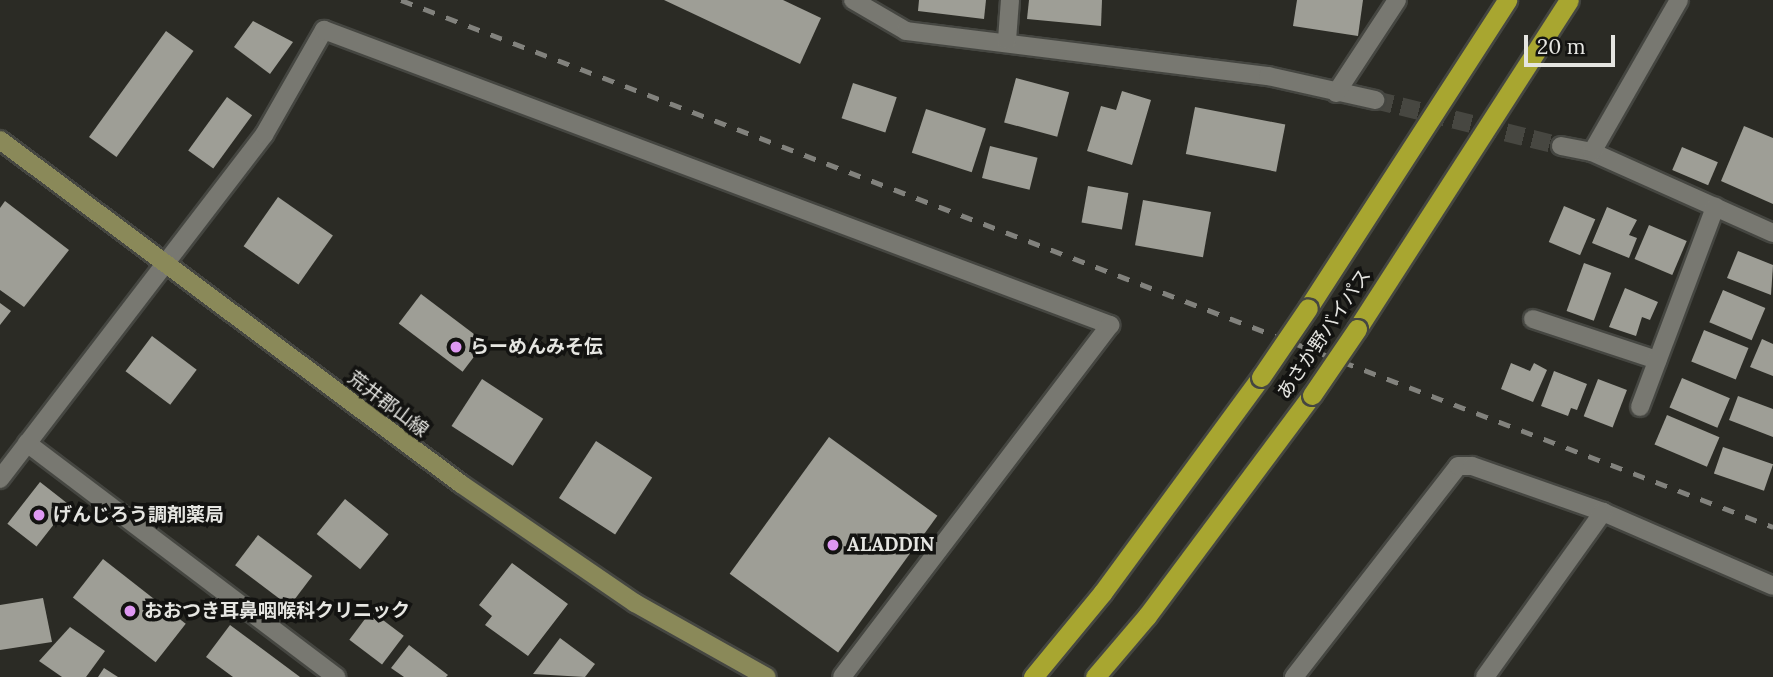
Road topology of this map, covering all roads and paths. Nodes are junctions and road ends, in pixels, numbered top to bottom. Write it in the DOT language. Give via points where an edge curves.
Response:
graph roads {
  1 [pos="853,0"];
  2 [pos="1010,0"];
  3 [pos="1397,0"];
  4 [pos="1507,0"];
  5 [pos="1569,0"];
  6 [pos="1679,0"];
  7 [pos="1007,40"];
  8 [pos="1336,93"];
  9 [pos="1375,100"];
  10 [pos="0,140"];
  11 [pos="1561,146"];
  12 [pos="1592,152"];
  13 [pos="1715,207"];
  14 [pos="1773,233"];
  15 [pos="163,263"];
  16 [pos="1533,319"];
  17 [pos="1657,360"];
  18 [pos="1640,407"];
  19 [pos="27,443"];
  20 [pos="0,479"];
  21 [pos="1604,512"];
  22 [pos="1773,586"];
  23 [pos="336,677"];
  24 [pos="767,677"];
  25 [pos="842,677"];
  26 [pos="1033,677"];
  27 [pos="1095,677"];
  28 [pos="1294,677"];
  29 [pos="1485,677"];
  1 -- 7 [label="street" via="906,30"];
  2 -- 7 [label="street"];
  3 -- 8 [label="street"];
  4 -- 26 [label="highway, あさか野バイパス, bridge" via="1261,377 1103,592"];
  5 -- 27 [label="highway, あさか野バイパス, bridge" via="1312,395 1147,616"];
  6 -- 12 [label="street"];
  7 -- 8 [label="street" via="1268,76"];
  8 -- 9 [label="street"];
  10 -- 15 [label="main road, 荒井郡山線"];
  11 -- 12 [label="street"];
  12 -- 13 [label="street"];
  13 -- 14 [label="street"];
  13 -- 17 [label="street"];
  15 -- 19 [label="street"];
  15 -- 24 [label="main road, 荒井郡山線" via="493,506 635,603"];
  15 -- 25 [label="street" via="264,135 324,30 1110,325"];
  16 -- 17 [label="street"];
  17 -- 18 [label="street"];
  19 -- 20 [label="street"];
  19 -- 23 [label="street"];
  21 -- 22 [label="street"];
  21 -- 28 [label="street" via="1472,466 1458,466"];
  21 -- 29 [label="street"];
}
